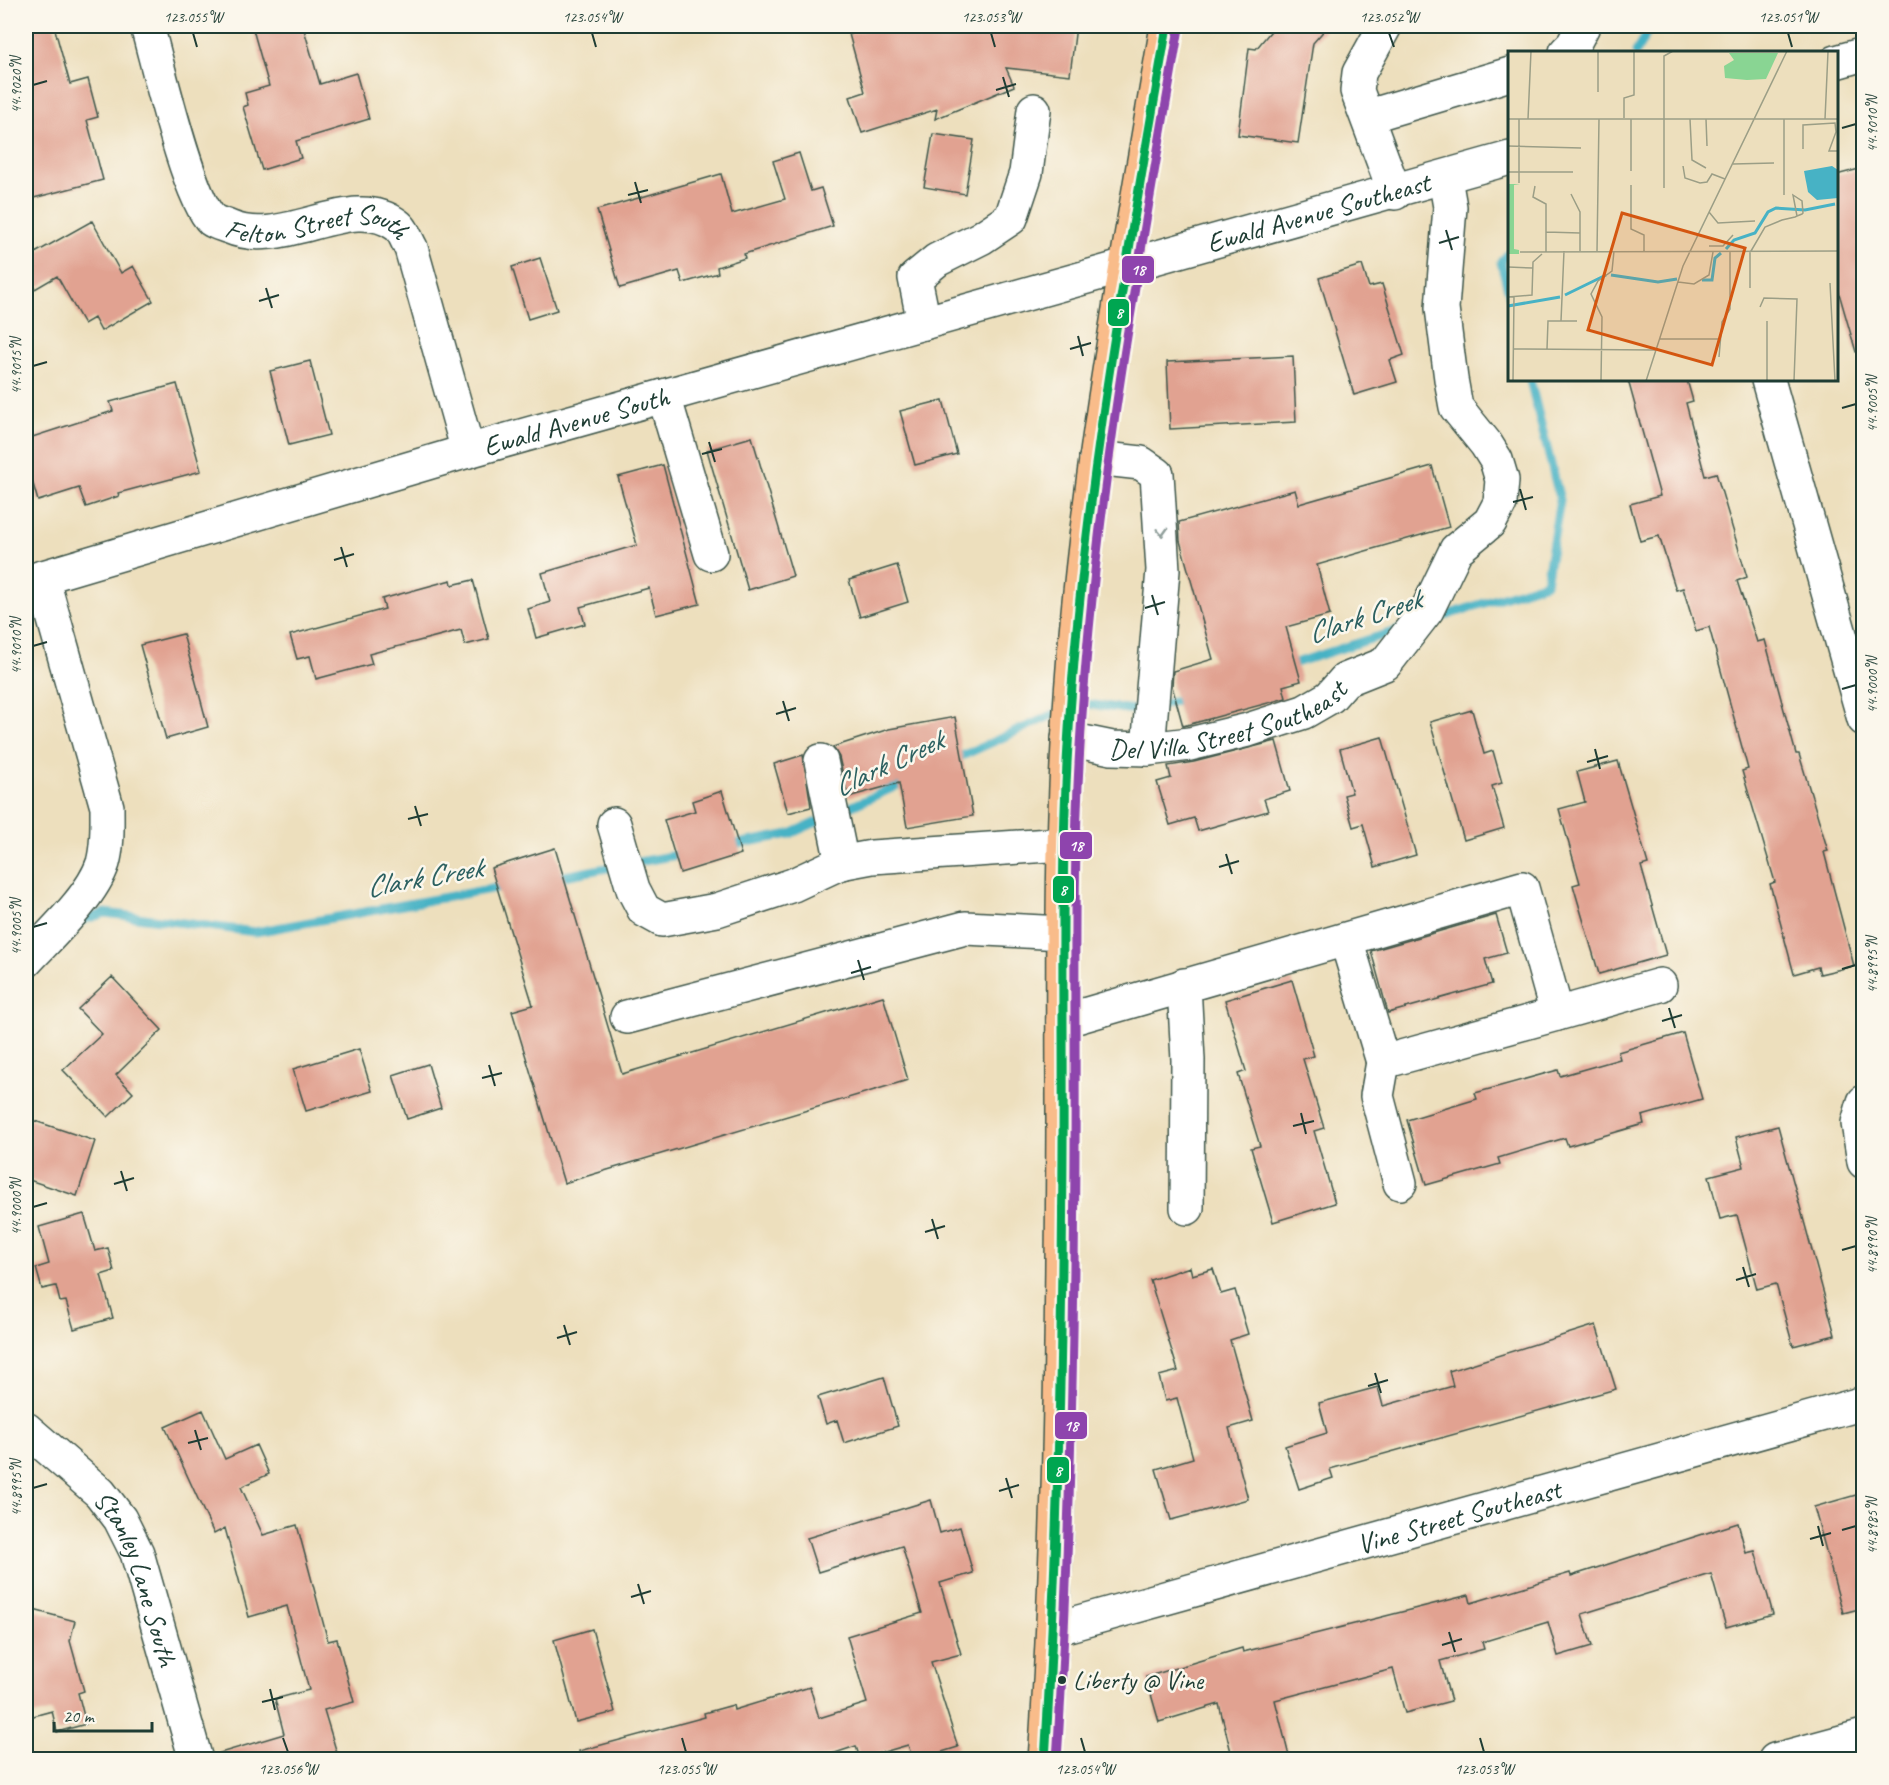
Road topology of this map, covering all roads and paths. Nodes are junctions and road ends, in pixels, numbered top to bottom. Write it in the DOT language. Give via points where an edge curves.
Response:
graph roads {
  1 [pos="147,26"];
  2 [pos="1167,26"];
  3 [pos="1385,26"];
  4 [pos="1583,26"];
  5 [pos="1567,51"];
  6 [pos="1863,54"];
  7 [pos="1838,61"];
  8 [pos="1508,74"];
  9 [pos="1034,110"];
  10 [pos="1369,116"];
  11 [pos="1508,158"];
  12 [pos="1445,177"];
  13 [pos="1395,192"];
  14 [pos="1127,266"];
  15 [pos="924,323"];
  16 [pos="1768,381"];
  17 [pos="664,396"];
  18 [pos="468,451"];
  19 [pos="1096,458"];
  20 [pos="711,554"];
  21 [pos="34,579"];
  22 [pos="1863,719"];
  23 [pos="1068,740"];
  24 [pos="1148,749"];
  25 [pos="821,761"];
  26 [pos="614,824"];
  27 [pos="1064,844"];
  28 [pos="842,863"];
  29 [pos="1063,933"];
  30 [pos="1346,939"];
  31 [pos="26,961"];
  32 [pos="1185,985"];
  33 [pos="1660,985"];
  34 [pos="1557,1014"];
  35 [pos="627,1017"];
  36 [pos="1063,1021"];
  37 [pos="1383,1062"];
  38 [pos="1863,1102"];
  39 [pos="1863,1162"];
  40 [pos="1400,1183"];
  41 [pos="1187,1208"];
  42 [pos="1863,1403"];
  43 [pos="26,1429"];
  44 [pos="1054,1629"];
  45 [pos="1863,1736"];
  46 [pos="196,1760"];
  47 [pos="1045,1760"];
  48 [pos="1775,1760"];
  1 -- 18 [label="street, Felton Street South" via="195,194 213,220 244,234 276,233 346,214 375,214 398,225 411,248"];
  2 -- 14 [label="main road"];
  3 -- 10 [label="street" via="1359,73 1357,91"];
  4 -- 5 [label="street"];
  6 -- 7 [label="street"];
  8 -- 10 [label="street"];
  9 -- 15 [label="street" via="1026,173 1011,218 938,260 915,278"];
  10 -- 13 [label="street"];
  11 -- 12 [label="street, Ewald Avenue Southeast"];
  12 -- 13 [label="street, Ewald Avenue Southeast"];
  12 -- 24 [label="street, Del Villa Street Southeast" via="1450,207 1442,308 1456,407 1496,460 1502,480 1500,503 1490,522 1456,550 1427,610 1385,664 1345,680 1330,698 1304,712 1190,744"];
  13 -- 14 [label="street, Ewald Avenue Southeast"];
  14 -- 15 [label="street, Ewald Avenue South"];
  14 -- 19 [label="main road"];
  15 -- 17 [label="street, Ewald Avenue South"];
  16 -- 22 [label="street"];
  17 -- 18 [label="street, Ewald Avenue South"];
  17 -- 20 [label="street"];
  18 -- 21 [label="street, Ewald Avenue South"];
  19 -- 23 [label="main road" via="1078,601"];
  19 -- 24 [label="street, one-way" via="1141,463 1157,474 1164,570"];
  21 -- 31 [label="street" via="107,807 108,837 102,864 88,890"];
  23 -- 24 [label="street, Del Villa Street Southeast" via="1112,748"];
  23 -- 27 [label="main road"];
  25 -- 28 [label="street"];
  26 -- 28 [label="street" via="633,889 644,910 662,920 694,916 793,885"];
  27 -- 28 [label="street" via="872,857"];
  27 -- 29 [label="main road"];
  29 -- 35 [label="street" via="965,928"];
  29 -- 36 [label="main road"];
  30 -- 32 [label="street"];
  30 -- 34 [label="street" via="1522,888"];
  30 -- 37 [label="street"];
  32 -- 36 [label="street"];
  32 -- 41 [label="street"];
  33 -- 34 [label="street"];
  34 -- 37 [label="street"];
  36 -- 44 [label="main road"];
  37 -- 40 [label="street" via="1377,1096"];
  38 -- 39 [label="street" via="1858,1123"];
  42 -- 44 [label="street, Vine Street Southeast"];
  43 -- 46 [label="street, Stanley Lane South" via="93,1486 120,1519 137,1553"];
  44 -- 47 [label="main road"];
  45 -- 48 [label="street"];
}
